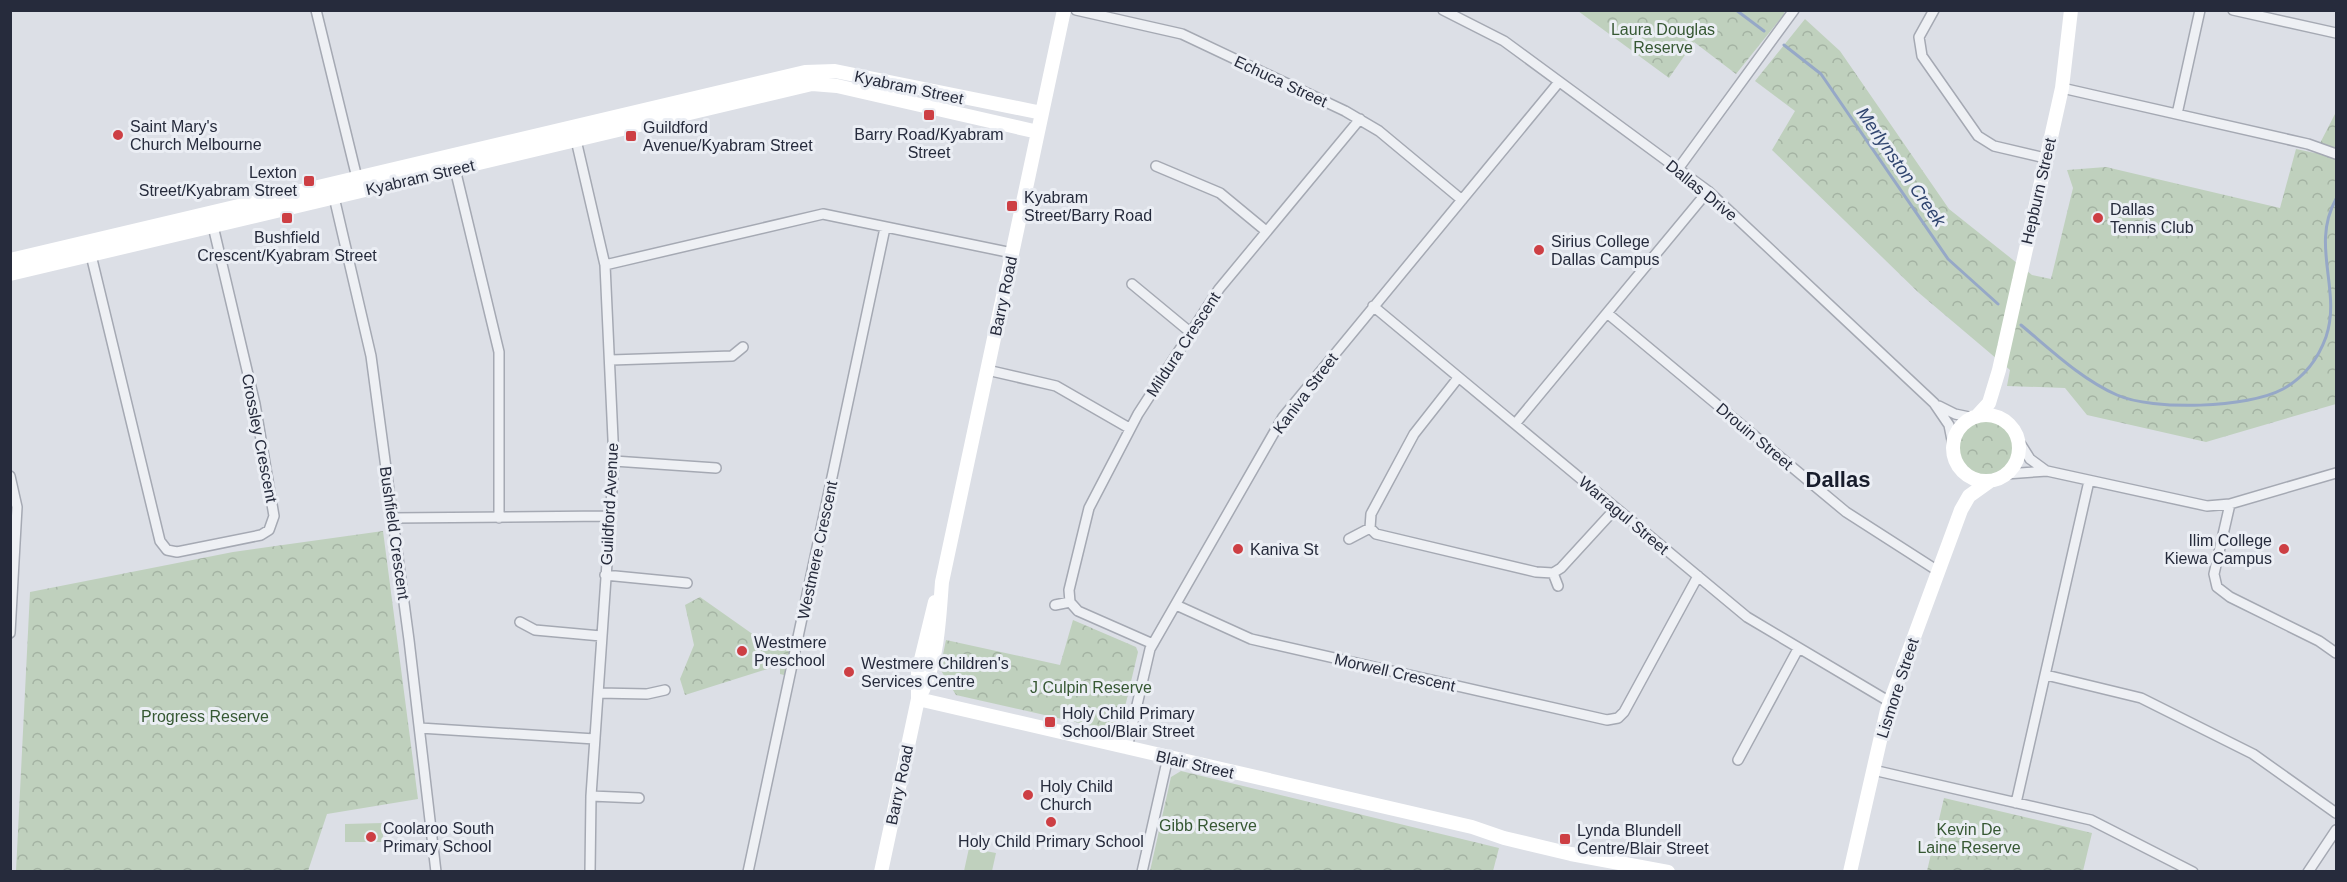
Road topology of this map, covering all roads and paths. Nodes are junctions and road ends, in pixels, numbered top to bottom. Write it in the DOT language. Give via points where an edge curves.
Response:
graph roads {
  1 [pos="316,10"];
  2 [pos="1064,10"];
  3 [pos="1077,10"];
  4 [pos="1443,10"];
  5 [pos="1794,10"];
  6 [pos="1934,10"];
  7 [pos="2070,10"];
  8 [pos="2200,10"];
  9 [pos="2234,10"];
  10 [pos="2337,33"];
  11 [pos="1559,82"];
  12 [pos="778,85"];
  13 [pos="2061,88"];
  14 [pos="1042,113"];
  15 [pos="2176,114"];
  16 [pos="1360,118"];
  17 [pos="1038,132"];
  18 [pos="574,133"];
  19 [pos="2337,154"];
  20 [pos="2045,158"];
  21 [pos="1155,166"];
  22 [pos="455,169"];
  23 [pos="1678,169"];
  24 [pos="357,178"];
  25 [pos="336,183"];
  26 [pos="1708,191"];
  27 [pos="334,197"];
  28 [pos="266,199"];
  29 [pos="1462,200"];
  30 [pos="213,226"];
  31 [pos="179,227"];
  32 [pos="885,228"];
  33 [pos="1266,231"];
  34 [pos="1012,253"];
  35 [pos="92,255"];
  36 [pos="10,260"];
  37 [pos="605,265"];
  38 [pos="10,274"];
  39 [pos="1132,284"];
  40 [pos="1373,306"];
  41 [pos="1607,313"];
  42 [pos="1190,332"];
  43 [pos="742,347"];
  44 [pos="611,360"];
  45 [pos="987,370"];
  46 [pos="1999,370"];
  47 [pos="1458,378"];
  48 [pos="1934,403"];
  49 [pos="1975,417"];
  50 [pos="2006,422"];
  51 [pos="1515,424"];
  52 [pos="1129,428"];
  53 [pos="2018,440"];
  54 [pos="1953,445"];
  55 [pos="614,461"];
  56 [pos="716,468"];
  57 [pos="1961,469"];
  58 [pos="2047,471"];
  59 [pos="2337,473"];
  60 [pos="2006,474"];
  61 [pos="10,476"];
  62 [pos="1990,481"];
  63 [pos="2089,481"];
  64 [pos="2230,504"];
  65 [pos="1616,508"];
  66 [pos="1961,510"];
  67 [pos="609,516"];
  68 [pos="393,518"];
  69 [pos="499,518"];
  70 [pos="1370,528"];
  71 [pos="1349,539"];
  72 [pos="1938,571"];
  73 [pos="1553,573"];
  74 [pos="605,575"];
  75 [pos="1698,576"];
  76 [pos="687,583"];
  77 [pos="1558,586"];
  78 [pos="1070,602"];
  79 [pos="1055,605"];
  80 [pos="1176,605"];
  81 [pos="520,622"];
  82 [pos="10,633"];
  83 [pos="602,636"];
  84 [pos="1153,644"];
  85 [pos="1798,649"];
  86 [pos="2337,653"];
  87 [pos="2046,675"];
  88 [pos="665,690"];
  89 [pos="599,693"];
  90 [pos="918,699"];
  91 [pos="1890,702"];
  92 [pos="1620,717"];
  93 [pos="1628,726"];
  94 [pos="420,728"];
  95 [pos="595,739"];
  96 [pos="1127,748"];
  97 [pos="1168,757"];
  98 [pos="1738,760"];
  99 [pos="1873,770"];
  100 [pos="591,796"];
  101 [pos="639,798"];
  102 [pos="2016,803"];
  103 [pos="2337,813"];
  104 [pos="2337,830"];
  105 [pos="436,872"];
  106 [pos="590,872"];
  107 [pos="748,872"];
  108 [pos="880,872"];
  109 [pos="1142,872"];
  110 [pos="1668,872"];
  111 [pos="1850,872"];
  112 [pos="2193,872"];
  113 [pos="2308,872"];
  1 -- 24 [label="street"];
  2 -- 14 [label="street, Barry Road"];
  3 -- 16 [label="street, Echuca Street" via="1182,34"];
  4 -- 11 [label="street, Dallas Drive" via="1495,36"];
  5 -- 23 [label="street"];
  6 -- 20 [label="street" via="1919,37 1922,56 1978,136 1994,146"];
  7 -- 13 [label="street, Hepburn Street"];
  8 -- 15 [label="street"];
  9 -- 10 [label="street"];
  11 -- 23 [label="street, Dallas Drive"];
  11 -- 29 [label="street, Kaniva Street"];
  12 -- 14 [label="street, Kyabram Street" via="815,70 835,71"];
  12 -- 17 [label="street, Kyabram Street" via="828,84"];
  12 -- 18 [label="street, Kyabram Street"];
  13 -- 15 [label="street"];
  13 -- 20 [label="street, Hepburn Street"];
  14 -- 17 [label="street, Barry Road"];
  15 -- 19 [label="street"];
  16 -- 29 [label="street, Echuca Street"];
  16 -- 33 [label="street, Mildura Crescent"];
  17 -- 34 [label="street, Barry Road"];
  18 -- 22 [label="street, Kyabram Street"];
  18 -- 24 [label="street, Kyabram Street"];
  18 -- 37 [label="street, Guildford Avenue"];
  20 -- 46 [label="street, Hepburn Street"];
  21 -- 33 [label="street" via="1220,193"];
  22 -- 27 [label="street, Kyabram Street"];
  22 -- 69 [label="street" via="500,352"];
  23 -- 26 [label="street, Dallas Drive"];
  24 -- 25 [label="street, Kyabram Street"];
  25 -- 27 [label="street"];
  25 -- 28 [label="street, Kyabram Street"];
  26 -- 41 [label="street"];
  26 -- 48 [label="street, Dallas Drive"];
  27 -- 28 [label="street, Kyabram Street" via="323,191"];
  27 -- 30 [label="street, Kyabram Street"];
  27 -- 68 [label="street, Bushfield Crescent" via="371,356"];
  28 -- 31 [label="street, Kyabram Street"];
  29 -- 40 [label="street, Kaniva Street"];
  30 -- 31 [label="street, Kyabram Street"];
  30 -- 35 [label="street, Crossley Crescent" via="255,404 273,507 272,526 261,536 177,552 167,550 160,542"];
  31 -- 35 [label="street, Kyabram Street"];
  31 -- 36 [label="street, Kyabram Street"];
  32 -- 34 [label="street"];
  32 -- 37 [label="street" via="823,214"];
  32 -- 107 [label="street, Westmere Crescent"];
  33 -- 42 [label="street, Mildura Crescent"];
  34 -- 45 [label="street, Barry Road"];
  35 -- 38 [label="street, Kyabram Street"];
  37 -- 44 [label="street, Guildford Avenue"];
  39 -- 42 [label="street"];
  40 -- 47 [label="street, Warragul Street"];
  40 -- 80 [label="street, Kaniva Street" via="1283,417"];
  41 -- 51 [label="street"];
  41 -- 72 [label="street, Drouin Street" via="1846,512"];
  42 -- 52 [label="street, Mildura Crescent"];
  43 -- 44 [label="street" via="732,356"];
  44 -- 55 [label="street, Guildford Avenue"];
  45 -- 52 [label="street" via="1049,384"];
  45 -- 90 [label="street, Barry Road" via="942,582 927,681"];
  46 -- 49 [label="street, Hepburn Street" via="1993,395"];
  46 -- 50 [label="street, Hepburn Street" via="1998,403"];
  47 -- 51 [label="street, Warragul Street"];
  47 -- 70 [label="street" via="1414,434 1371,514"];
  48 -- 49 [label="street, Dallas Drive" via="1955,414"];
  48 -- 54 [label="street, Dallas Drive" via="1949,425"];
  49 -- 50 [label="street" via="1992,416"];
  49 -- 54 [label="street" via="1961,426"];
  50 -- 53 [label="street"];
  51 -- 65 [label="street, Warragul Street"];
  52 -- 78 [label="street, Mildura Crescent" via="1086,514"];
  53 -- 58 [label="street" via="2030,459"];
  53 -- 60 [label="street" via="2016,463"];
  54 -- 57 [label="street"];
  55 -- 56 [label="street"];
  55 -- 67 [label="street, Guildford Avenue"];
  57 -- 62 [label="street" via="1973,478"];
  57 -- 66 [label="street, Lismore Street"];
  58 -- 60 [label="street"];
  58 -- 63 [label="street"];
  59 -- 64 [label="street"];
  60 -- 62 [label="street"];
  61 -- 82 [label="street" via="17,507"];
  62 -- 66 [label="street, Lismore Street" via="1969,496"];
  63 -- 64 [label="street" via="2197,505"];
  63 -- 87 [label="street"];
  64 -- 86 [label="street" via="2214,574 2217,587"];
  65 -- 73 [label="street" via="1568,562"];
  65 -- 75 [label="street, Warragul Street"];
  66 -- 72 [label="street, Lismore Street"];
  67 -- 69 [label="street"];
  67 -- 74 [label="street, Guildford Avenue"];
  68 -- 69 [label="street"];
  68 -- 94 [label="street, Bushfield Crescent"];
  70 -- 71 [label="street"];
  70 -- 73 [label="street" via="1380,536"];
  72 -- 91 [label="street, Lismore Street"];
  73 -- 77 [label="street"];
  74 -- 76 [label="street"];
  74 -- 83 [label="street, Guildford Avenue"];
  75 -- 85 [label="street, Warragul Street" via="1747,617"];
  75 -- 92 [label="street"];
  78 -- 79 [label="street"];
  78 -- 84 [label="street" via="1078,611"];
  80 -- 84 [label="street, Kaniva Street"];
  80 -- 92 [label="street, Morwell Crescent" via="1251,639 1603,720"];
  81 -- 83 [label="street" via="535,630"];
  83 -- 89 [label="street, Guildford Avenue"];
  84 -- 96 [label="street, Kaniva Street"];
  85 -- 91 [label="street, Warragul Street"];
  85 -- 98 [label="street"];
  87 -- 102 [label="street"];
  87 -- 103 [label="street" via="2141,698 2253,754"];
  88 -- 89 [label="street" via="646,694"];
  89 -- 95 [label="street, Guildford Avenue"];
  90 -- 96 [label="street, Blair Street"];
  90 -- 108 [label="street, Barry Road"];
  91 -- 99 [label="street, Lismore Street"];
  92 -- 93 [label="street"];
  94 -- 95 [label="street"];
  94 -- 105 [label="street, Bushfield Crescent"];
  95 -- 100 [label="street, Guildford Avenue"];
  96 -- 97 [label="street, Blair Street"];
  97 -- 109 [label="street"];
  97 -- 110 [label="street, Blair Street" via="1472,827 1526,835"];
  99 -- 102 [label="street"];
  99 -- 111 [label="street, Lismore Street"];
  100 -- 101 [label="street"];
  100 -- 106 [label="street, Guildford Avenue"];
  102 -- 112 [label="street" via="2098,823"];
  104 -- 113 [label="street"];
}
